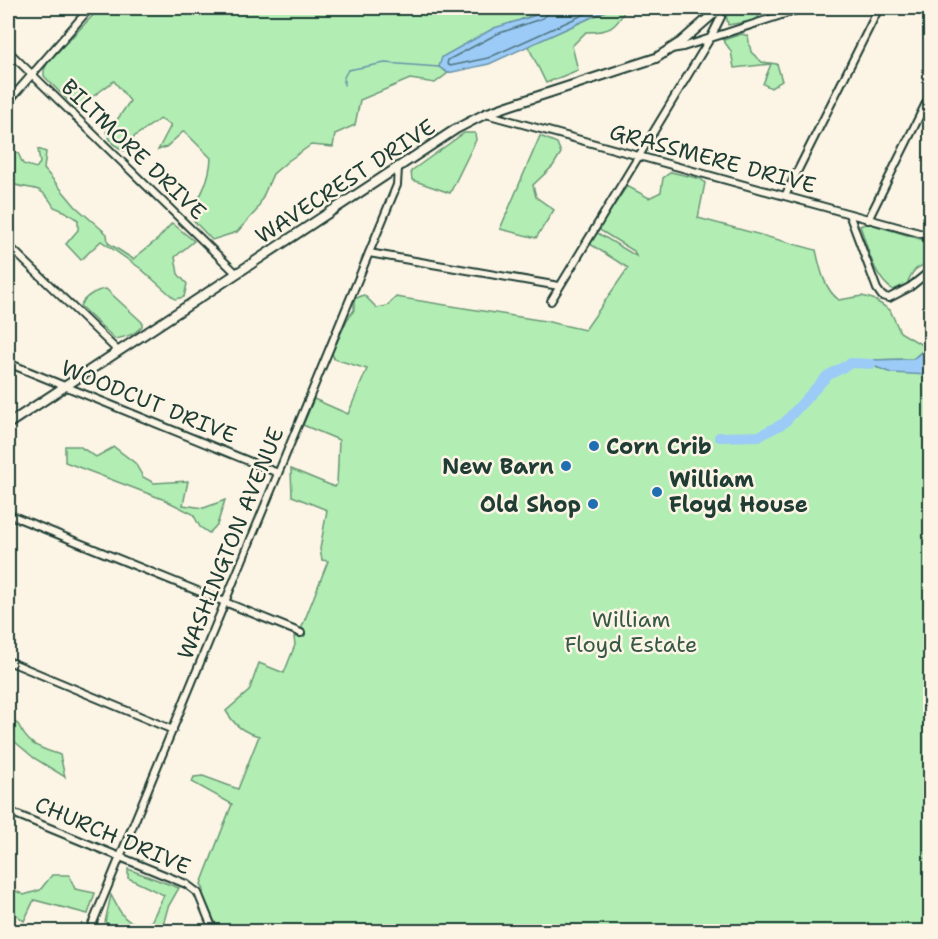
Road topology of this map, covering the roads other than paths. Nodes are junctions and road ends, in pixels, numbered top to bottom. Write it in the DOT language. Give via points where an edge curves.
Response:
graph roads {
  1 [pos="90,8"];
  2 [pos="719,8"];
  3 [pos="803,8"];
  4 [pos="879,8"];
  5 [pos="711,37"];
  6 [pos="670,49"];
  7 [pos="8,51"];
  8 [pos="32,74"];
  9 [pos="930,95"];
  10 [pos="8,102"];
  11 [pos="485,114"];
  12 [pos="638,157"];
  13 [pos="398,168"];
  14 [pos="785,196"];
  15 [pos="849,214"];
  16 [pos="868,220"];
  17 [pos="930,236"];
  18 [pos="8,244"];
  19 [pos="369,253"];
  20 [pos="930,271"];
  21 [pos="236,273"];
  22 [pos="559,286"];
  23 [pos="551,301"];
  24 [pos="118,351"];
  25 [pos="8,363"];
  26 [pos="65,387"];
  27 [pos="8,424"];
  28 [pos="278,473"];
  29 [pos="8,514"];
  30 [pos="225,603"];
  31 [pos="301,633"];
  32 [pos="8,661"];
  33 [pos="173,730"];
  34 [pos="8,811"];
  35 [pos="120,857"];
  36 [pos="213,931"];
  37 [pos="89,932"];
  1 -- 8 [label="street"];
  2 -- 5 [label="street" via="721,17"];
  2 -- 6 [label="street, WAVECREST DRIVE"];
  3 -- 5 [label="street"];
  4 -- 14 [label="street"];
  5 -- 6 [label="street"];
  5 -- 12 [label="street"];
  6 -- 11 [label="street, WAVECREST DRIVE" via="656,58"];
  7 -- 8 [label="street, BILTMORE DRIVE"];
  8 -- 10 [label="street"];
  8 -- 21 [label="street, BILTMORE DRIVE"];
  9 -- 16 [label="street"];
  11 -- 12 [label="street, GRASSMERE DRIVE"];
  11 -- 13 [label="street, WAVECREST DRIVE"];
  12 -- 14 [label="street, GRASSMERE DRIVE"];
  12 -- 22 [label="street"];
  13 -- 19 [label="street, WASHINGTON AVENUE" via="397,185"];
  13 -- 21 [label="street, WAVECREST DRIVE"];
  14 -- 15 [label="street, GRASSMERE DRIVE"];
  15 -- 16 [label="street, GRASSMERE DRIVE"];
  15 -- 20 [label="street" via="876,289 885,297 910,287"];
  16 -- 17 [label="street, GRASSMERE DRIVE"];
  18 -- 24 [label="street"];
  19 -- 22 [label="street"];
  19 -- 28 [label="street, WASHINGTON AVENUE"];
  21 -- 24 [label="street, WAVECREST DRIVE"];
  22 -- 23 [label="street"];
  24 -- 26 [label="street, WAVECREST DRIVE"];
  25 -- 26 [label="street, WOODCUT DRIVE"];
  26 -- 27 [label="street, WAVECREST DRIVE"];
  26 -- 28 [label="street, WOODCUT DRIVE"];
  28 -- 30 [label="street, WASHINGTON AVENUE"];
  29 -- 30 [label="street"];
  30 -- 31 [label="street"];
  30 -- 33 [label="street, WASHINGTON AVENUE"];
  32 -- 33 [label="street"];
  33 -- 35 [label="street, WASHINGTON AVENUE"];
  34 -- 35 [label="street, CHURCH DRIVE"];
  35 -- 36 [label="street, CHURCH DRIVE" via="198,892"];
  35 -- 37 [label="street, WASHINGTON AVENUE"];
}
